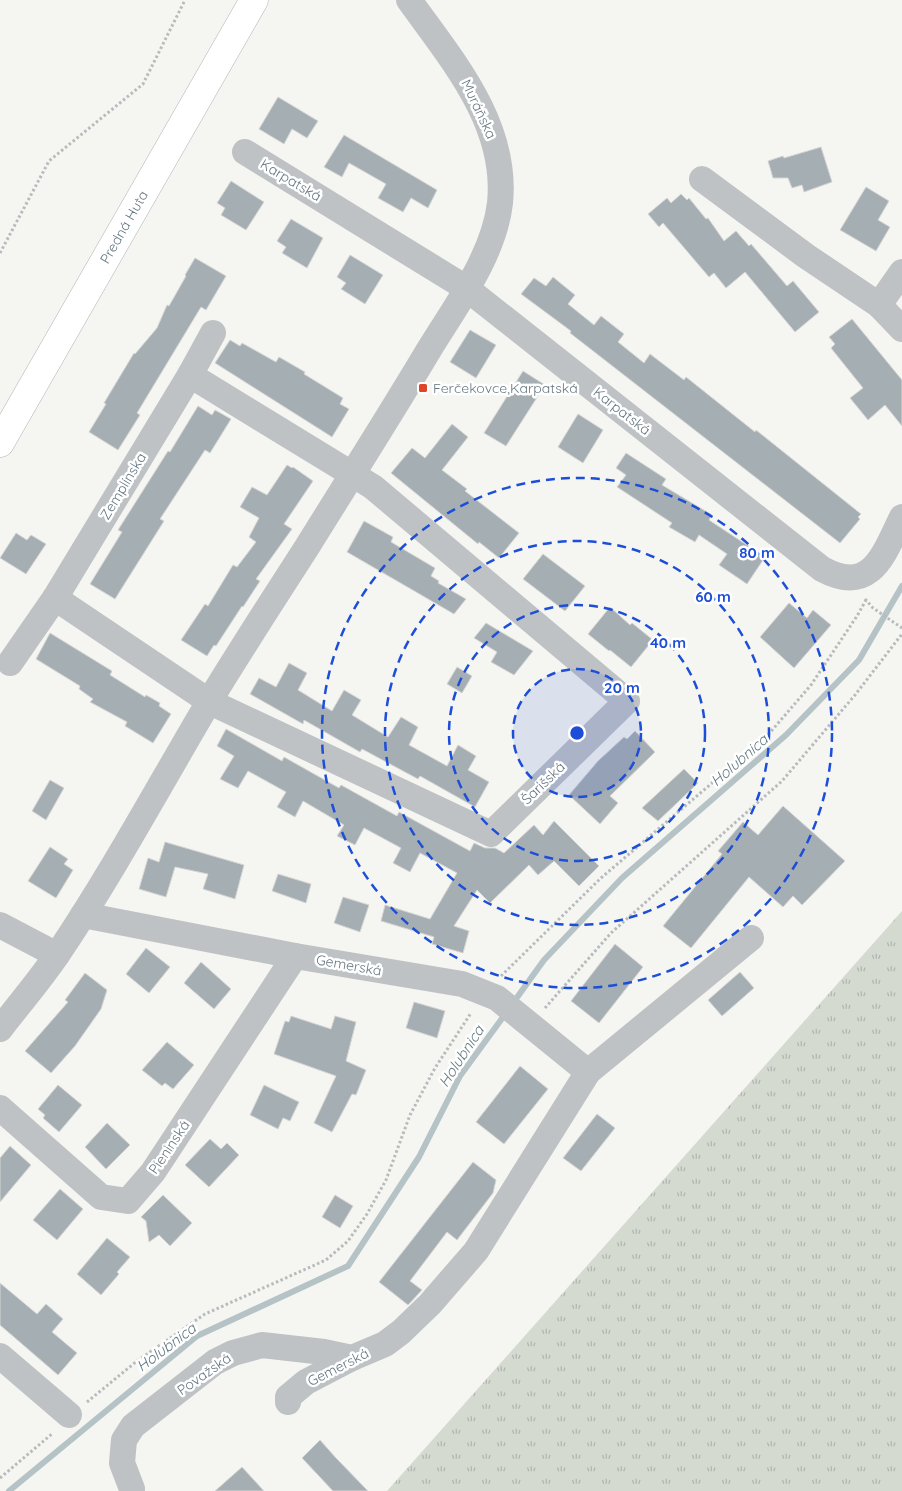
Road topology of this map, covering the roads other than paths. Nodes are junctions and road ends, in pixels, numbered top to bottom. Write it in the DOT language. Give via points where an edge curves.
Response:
graph roads {
  1 [pos="409,0"];
  2 [pos="251,6"];
  3 [pos="245,152"];
  4 [pos="702,180"];
  5 [pos="902,272"];
  6 [pos="466,288"];
  7 [pos="879,305"];
  8 [pos="902,329"];
  9 [pos="213,333"];
  10 [pos="190,375"];
  11 [pos="0,443"];
  12 [pos="353,474"];
  13 [pos="902,517"];
  14 [pos="55,598"];
  15 [pos="10,664"];
  16 [pos="210,702"];
  17 [pos="83,915"];
  18 [pos="0,925"];
  19 [pos="751,938"];
  20 [pos="57,955"];
  21 [pos="296,956"];
  22 [pos="0,1029"];
  23 [pos="588,1072"];
  24 [pos="0,1108"];
  25 [pos="0,1356"];
  26 [pos="352,1358"];
  27 [pos="288,1402"];
  28 [pos="69,1416"];
  29 [pos="132,1489"];
  1 -- 6 [label="street, Muráňska" via="462,73 482,109 495,143 500,172 496,225 490,245"];
  2 -- 11 [label="main road, Predná Huta"];
  3 -- 6 [label="street, Karpatská"];
  4 -- 7 [label="street"];
  5 -- 7 [label="street"];
  6 -- 12 [label="street, Muráňska"];
  6 -- 13 [label="street, Karpatská" via="835,576 848,578 872,569 880,561"];
  7 -- 8 [label="street"];
  9 -- 10 [label="street, Zemplínska"];
  10 -- 12 [label="street"];
  10 -- 14 [label="street, Zemplínska"];
  12 -- 16 [label="street, Muráňska"];
  12 -- 16 [label="street, Šarišská" via="373,487 627,700 491,834"];
  14 -- 15 [label="street, Zemplínska"];
  14 -- 16 [label="street"];
  16 -- 17 [label="street, Muráňska"];
  17 -- 20 [label="street, Muráňska"];
  17 -- 21 [label="street, Gemerská"];
  18 -- 20 [label="street"];
  19 -- 23 [label="street, Gemerská"];
  20 -- 22 [label="street, Muráňska"];
  21 -- 23 [label="street, Gemerská" via="462,984 490,995"];
  21 -- 24 [label="street, Pieninská" via="153,1172 128,1201 101,1196"];
  23 -- 26 [label="street, Gemerská" via="476,1251 401,1332 385,1344"];
  25 -- 28 [label="street"];
  26 -- 27 [label="street, Gemerská" via="306,1382 288,1397"];
  26 -- 29 [label="street, Považská" via="262,1346 233,1352 215,1362 133,1426 124,1440 122,1463"];
}
